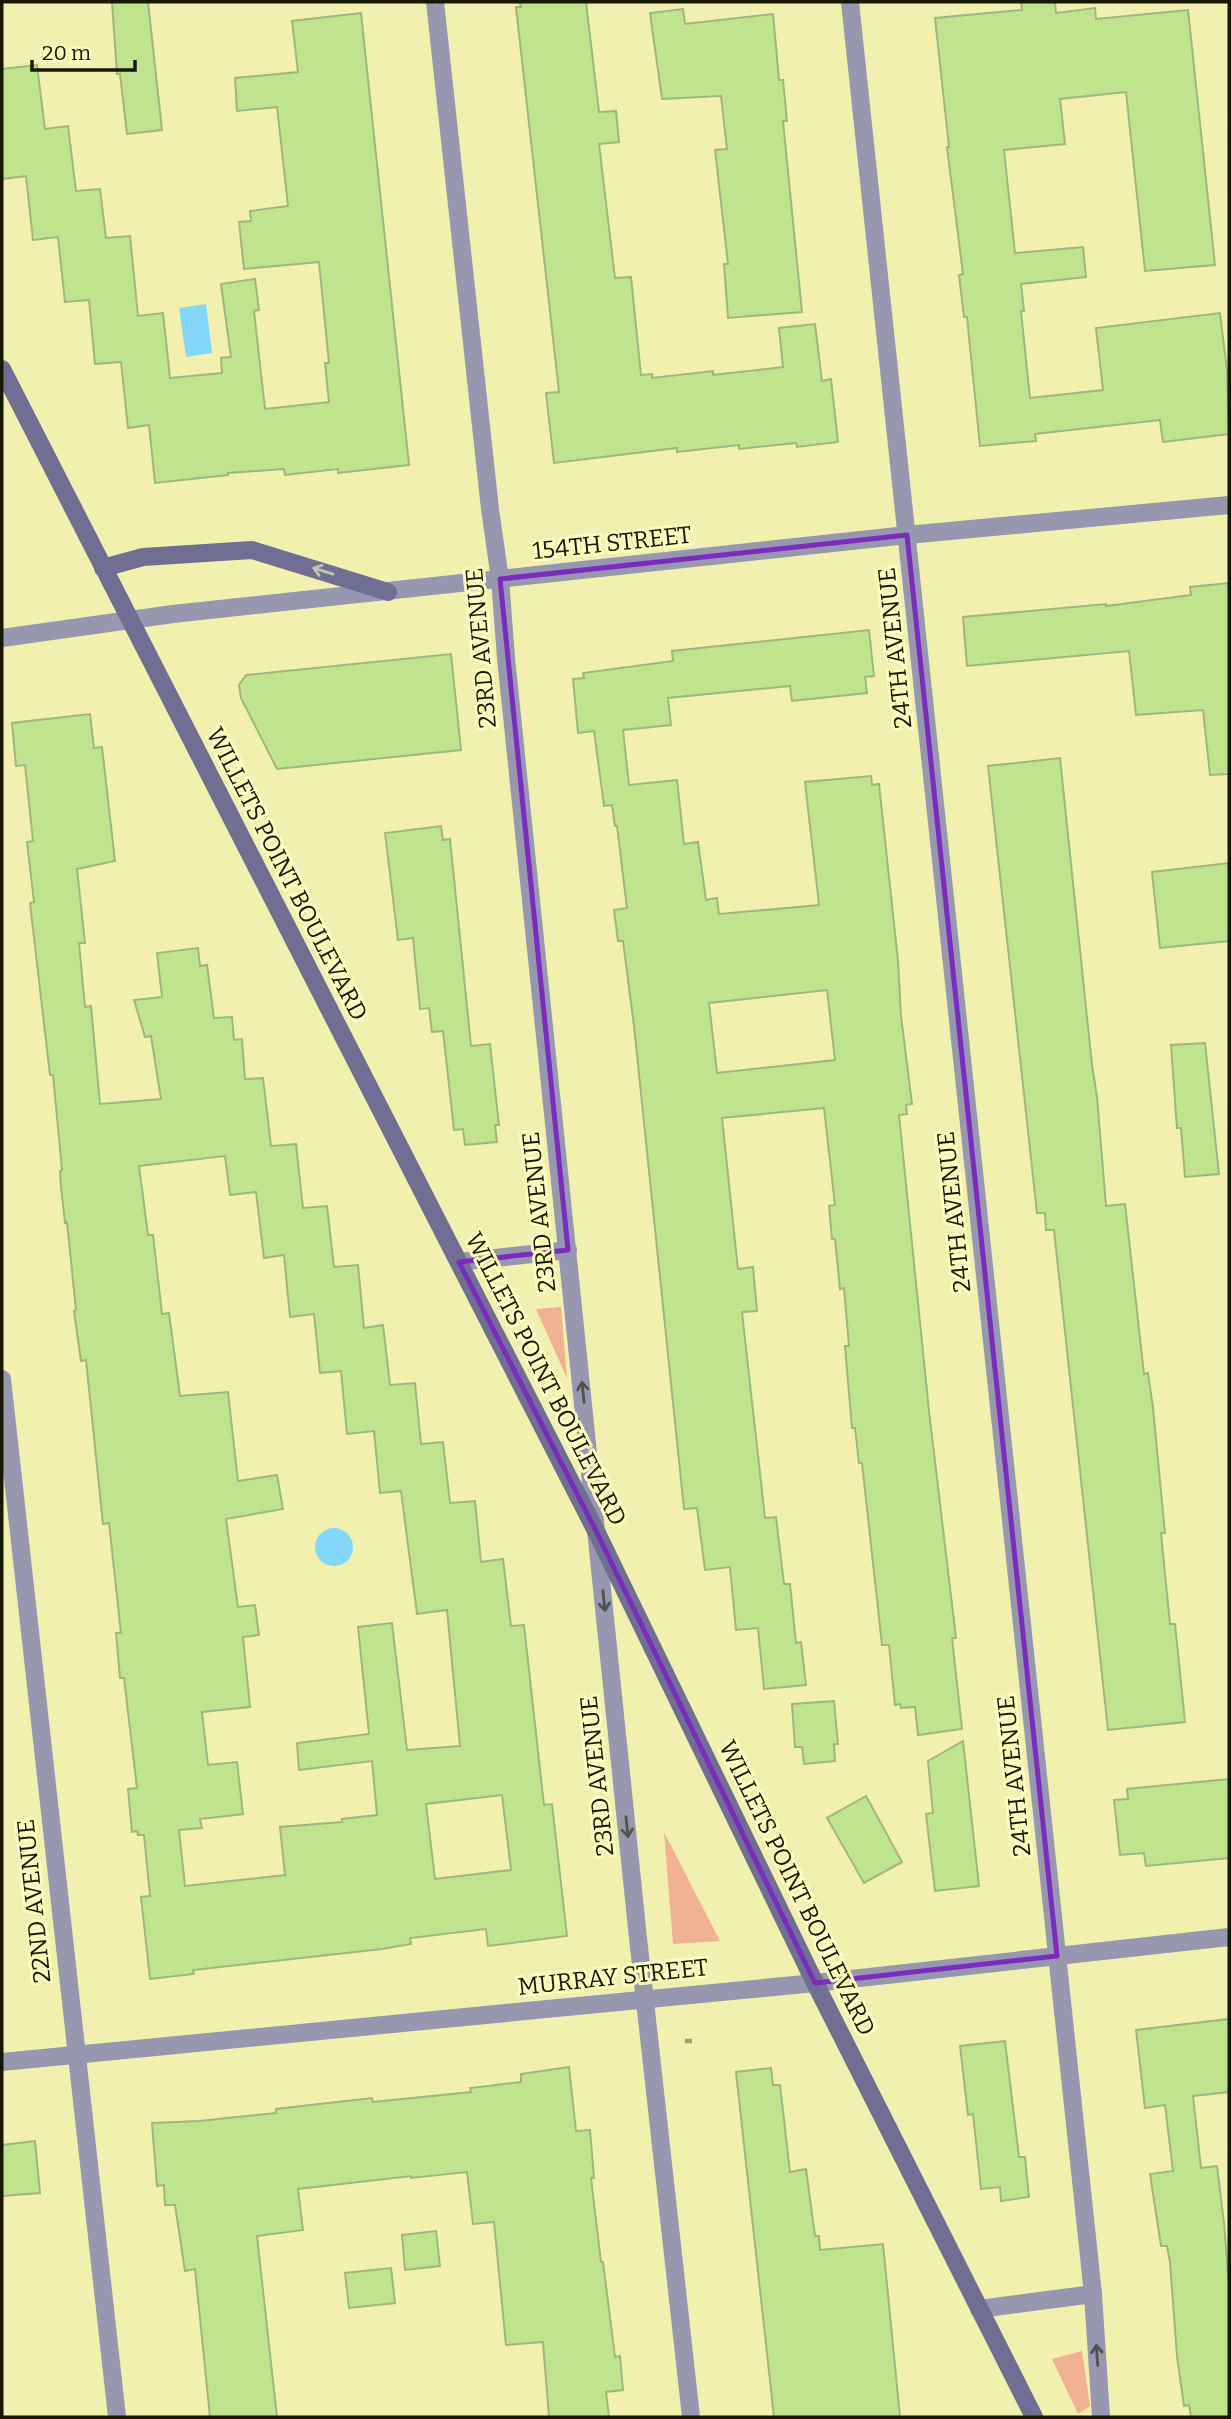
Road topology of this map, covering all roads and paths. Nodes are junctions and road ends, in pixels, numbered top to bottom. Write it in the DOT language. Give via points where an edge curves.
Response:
graph roads {
  1 [pos="435,2"];
  2 [pos="850,2"];
  3 [pos="2,369"];
  4 [pos="1229,505"];
  5 [pos="907,534"];
  6 [pos="103,568"];
  7 [pos="500,579"];
  8 [pos="388,592"];
  9 [pos="129,620"];
  10 [pos="2,638"];
  11 [pos="568,1250"];
  12 [pos="459,1262"];
  13 [pos="2,1379"];
  14 [pos="597,1533"];
  15 [pos="1229,1937"];
  16 [pos="1058,1956"];
  17 [pos="815,1983"];
  18 [pos="646,1999"];
  19 [pos="685,2041"];
  20 [pos="694,2041"];
  21 [pos="76,2054"];
  22 [pos="2,2062"];
  23 [pos="1093,2294"];
  24 [pos="979,2309"];
  25 [pos="117,2417"];
  26 [pos="691,2417"];
  27 [pos="1034,2417"];
  28 [pos="1101,2417"];
  1 -- 7 [label="street, 23RD AVENUE"];
  2 -- 5 [label="street, 24TH AVENUE"];
  3 -- 6 [label="street, WILLETS POINT BOULEVARD"];
  4 -- 5 [label="street, 154TH STREET"];
  5 -- 7 [label="street, 154TH STREET"];
  5 -- 16 [label="street, 24TH AVENUE"];
  8 -- 6 [label="street, one-way" via="253,550 143,557"];
  6 -- 9 [label="street, WILLETS POINT BOULEVARD"];
  7 -- 8 [label="street, 154TH STREET"];
  7 -- 11 [label="street, 23RD AVENUE"];
  8 -- 9 [label="street, 154TH STREET"];
  9 -- 10 [label="street, 154TH STREET"];
  9 -- 12 [label="street, WILLETS POINT BOULEVARD"];
  11 -- 12 [label="street"];
  14 -- 11 [label="street, 23RD AVENUE, one-way"];
  12 -- 14 [label="street, WILLETS POINT BOULEVARD"];
  13 -- 21 [label="street, 22ND AVENUE"];
  14 -- 17 [label="street, WILLETS POINT BOULEVARD"];
  14 -- 18 [label="street, 23RD AVENUE, one-way"];
  15 -- 16 [label="street, MURRAY STREET"];
  16 -- 17 [label="street, MURRAY STREET"];
  16 -- 23 [label="street, 24TH AVENUE"];
  17 -- 18 [label="street, MURRAY STREET"];
  17 -- 24 [label="street, WILLETS POINT BOULEVARD"];
  18 -- 21 [label="street, MURRAY STREET"];
  18 -- 26 [label="street, 23RD AVENUE"];
  19 -- 20 [label="path"];
  21 -- 22 [label="street, MURRAY STREET"];
  21 -- 25 [label="street, 22ND AVENUE"];
  23 -- 24 [label="street"];
  28 -- 23 [label="street, 24TH AVENUE, one-way"];
  24 -- 27 [label="street, WILLETS POINT BOULEVARD"];
}
